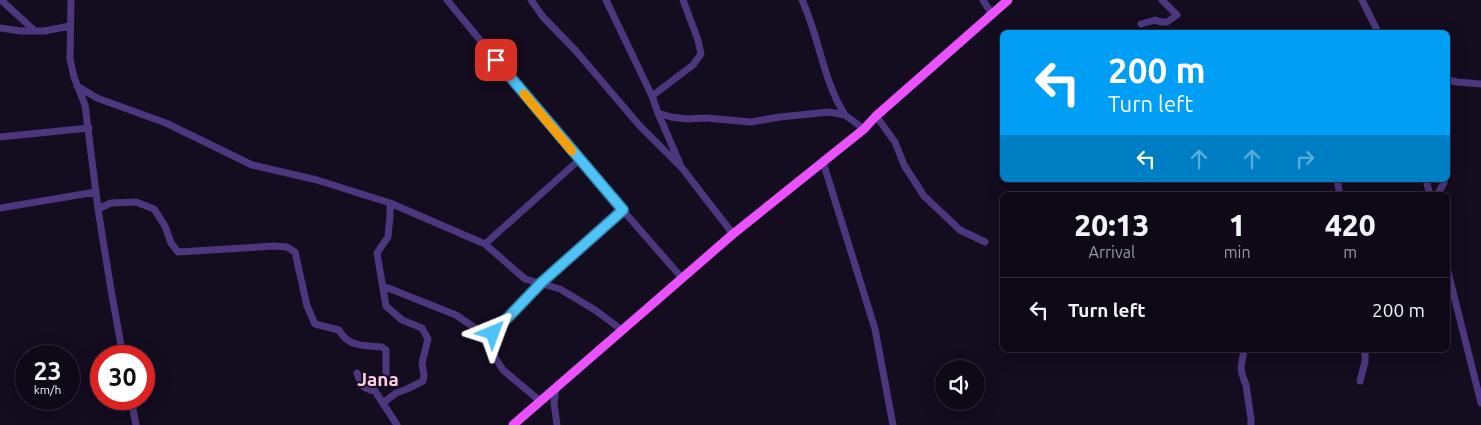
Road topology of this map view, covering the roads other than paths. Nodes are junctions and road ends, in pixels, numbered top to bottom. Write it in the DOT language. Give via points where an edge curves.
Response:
graph roads {
  1 [pos="1,0"];
  2 [pos="71,0"];
  3 [pos="447,0"];
  4 [pos="531,0"];
  5 [pos="606,0"];
  6 [pos="683,0"];
  7 [pos="802,0"];
  8 [pos="983,0"];
  9 [pos="1008,0"];
  10 [pos="1162,0"];
  11 [pos="1362,0"];
  12 [pos="992,14"];
  13 [pos="1141,24"];
  14 [pos="70,26"];
  15 [pos="0,28"];
  16 [pos="1377,30"];
  17 [pos="35,31"];
  18 [pos="1450,80"];
  19 [pos="1481,84"];
  20 [pos="77,86"];
  21 [pos="652,96"];
  22 [pos="658,113"];
  23 [pos="845,115"];
  24 [pos="876,116"];
  25 [pos="89,128"];
  26 [pos="864,129"];
  27 [pos="0,137"];
  28 [pos="580,160"];
  29 [pos="823,162"];
  30 [pos="682,168"];
  31 [pos="96,192"];
  32 [pos="390,203"];
  33 [pos="0,208"];
  34 [pos="98,209"];
  35 [pos="623,210"];
  36 [pos="733,234"];
  37 [pos="985,242"];
  38 [pos="485,244"];
  39 [pos="682,278"];
  40 [pos="1450,280"];
  41 [pos="542,282"];
  42 [pos="383,286"];
  43 [pos="478,330"];
  44 [pos="622,330"];
  45 [pos="121,345"];
  46 [pos="1244,352"];
  47 [pos="1365,352"];
  48 [pos="358,373"];
  49 [pos="386,376"];
  50 [pos="1360,381"];
  51 [pos="556,388"];
  52 [pos="540,402"];
  53 [pos="1481,403"];
  54 [pos="382,404"];
  55 [pos="133,410"];
  56 [pos="136,425"];
  57 [pos="397,425"];
  58 [pos="513,425"];
  59 [pos="557,425"];
  60 [pos="893,425"];
  61 [pos="1250,425"];
  1 -- 17 [label="street"];
  2 -- 14 [label="street"];
  3 -- 28 [label="street"];
  4 -- 30 [label="street" via="639,124"];
  5 -- 21 [label="street"];
  6 -- 21 [label="street" via="701,54 693,65"];
  7 -- 23 [label="street" via="837,102"];
  8 -- 12 [label="street"];
  9 -- 12 [label="main road"];
  10 -- 13 [label="street" via="1177,15 1167,22 1155,20"];
  11 -- 16 [label="street"];
  12 -- 24 [label="main road"];
  14 -- 17 [label="street"];
  14 -- 20 [label="street" via="70,58"];
  15 -- 17 [label="street"];
  18 -- 19 [label="street"];
  20 -- 25 [label="street"];
  20 -- 32 [label="street" via="97,98 166,123 252,165 317,180"];
  21 -- 22 [label="street"];
  22 -- 23 [label="street" via="687,119 751,122 829,112"];
  22 -- 30 [label="street"];
  23 -- 26 [label="street"];
  24 -- 26 [label="main road"];
  24 -- 37 [label="street" via="895,142 904,165 924,196 960,230"];
  25 -- 27 [label="street"];
  25 -- 31 [label="street"];
  26 -- 29 [label="main road"];
  28 -- 35 [label="street"];
  28 -- 38 [label="street"];
  29 -- 36 [label="main road"];
  29 -- 60 [label="street" via="875,330"];
  30 -- 36 [label="street"];
  31 -- 33 [label="street"];
  31 -- 34 [label="street"];
  32 -- 38 [label="street"];
  32 -- 42 [label="street" via="388,238 377,253"];
  34 -- 45 [label="street"];
  34 -- 49 [label="street" via="111,203 136,202 154,208 178,252 287,247 295,252 307,306 315,324 339,330 352,344 382,347 386,350"];
  35 -- 39 [label="street"];
  35 -- 41 [label="street"];
  36 -- 39 [label="main road"];
  38 -- 41 [label="street" via="525,279"];
  39 -- 44 [label="main road"];
  40 -- 53 [label="street"];
  41 -- 43 [label="street" via="493,333"];
  41 -- 44 [label="street" via="595,310"];
  42 -- 43 [label="street" via="456,315"];
  42 -- 54 [label="street" via="386,306 402,320 422,328 428,339 422,363 423,380"];
  43 -- 52 [label="street" via="503,370"];
  44 -- 51 [label="main road"];
  46 -- 61 [label="street" via="1241,367"];
  47 -- 50 [label="street"];
  48 -- 54 [label="street" via="360,384 366,390 375,391"];
  51 -- 52 [label="main road"];
  51 -- 59 [label="street"];
  52 -- 58 [label="main road"];
  54 -- 57 [label="street"];
  55 -- 56 [label="street"];
}
